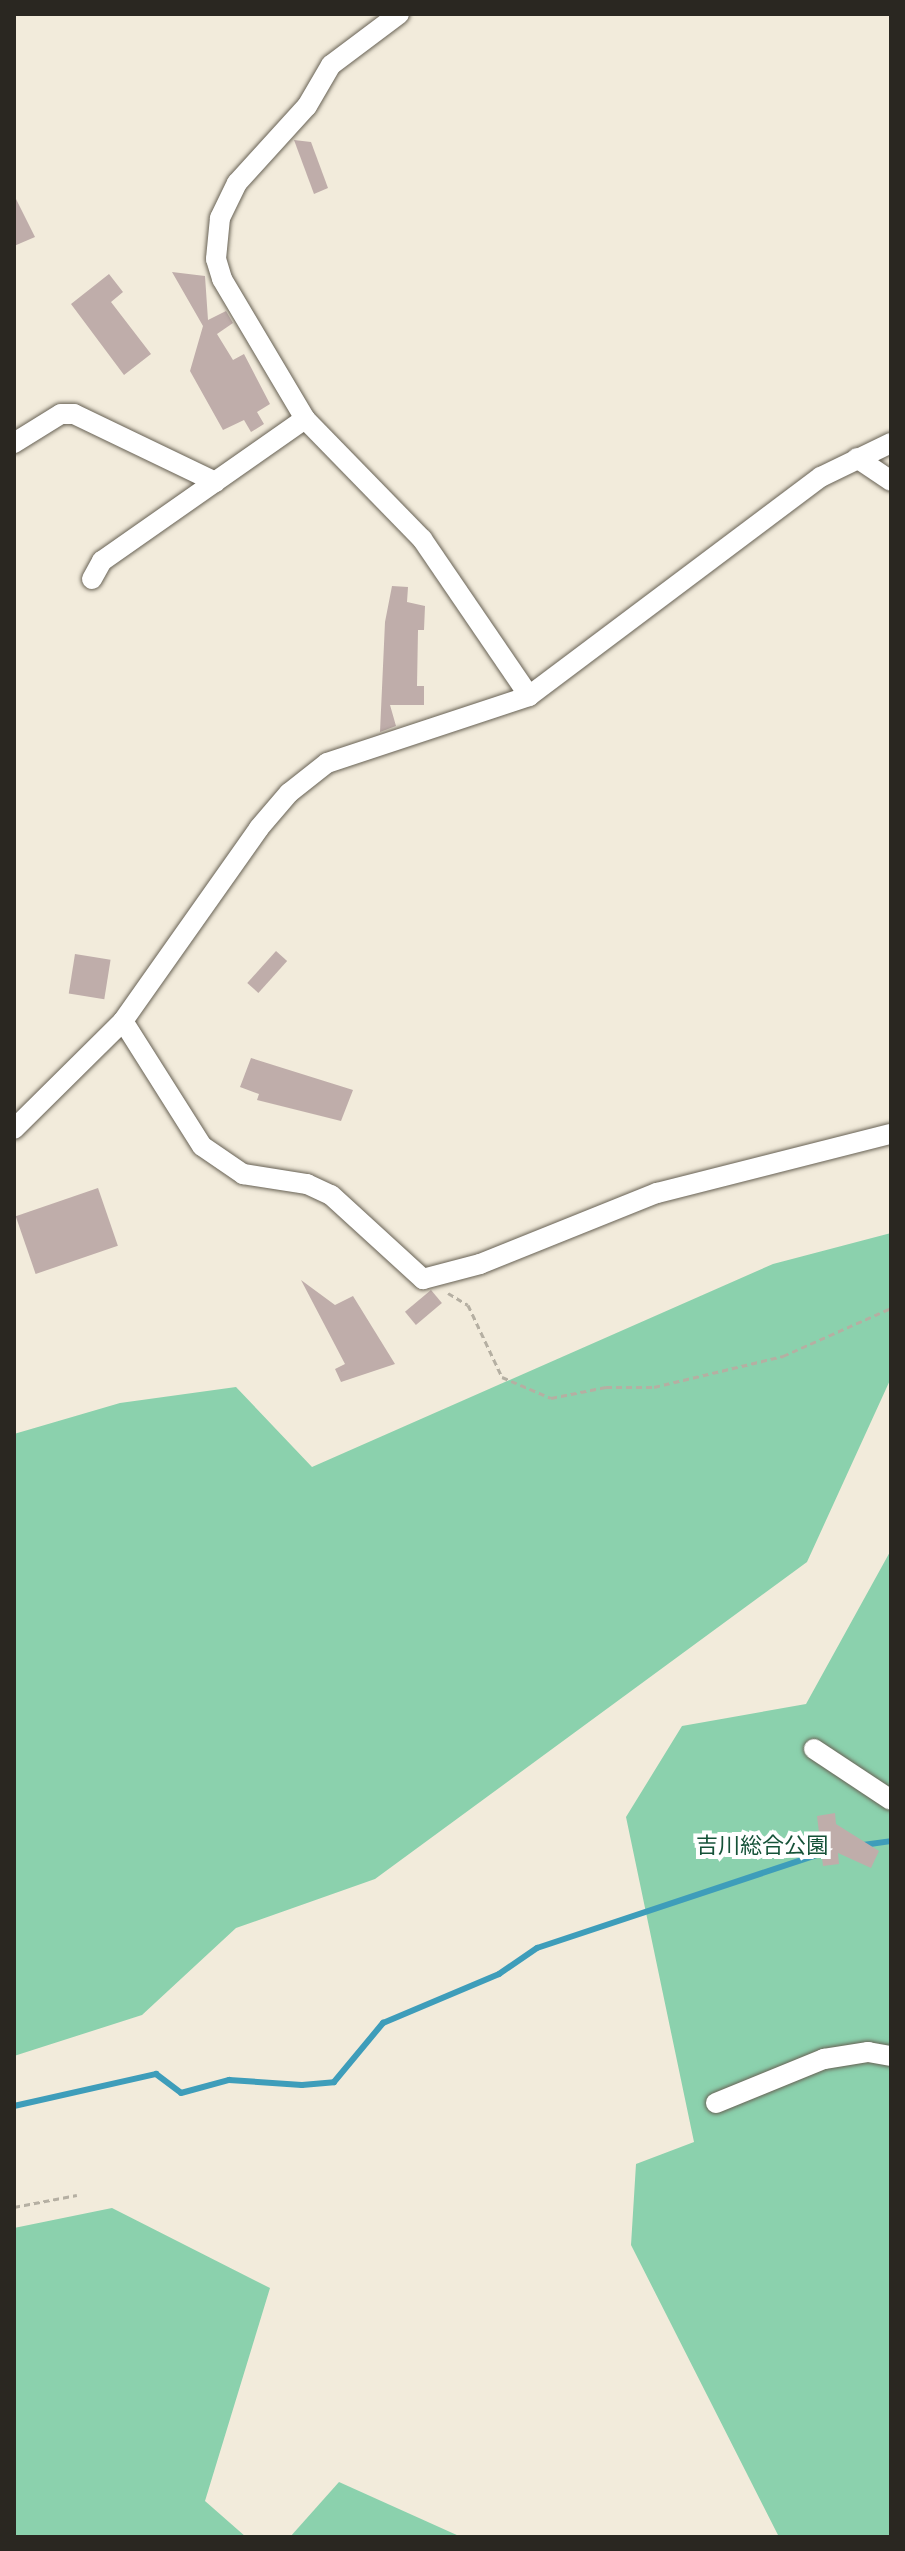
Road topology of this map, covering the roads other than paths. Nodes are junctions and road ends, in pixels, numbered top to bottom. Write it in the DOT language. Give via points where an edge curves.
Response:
graph roads {
  1 [pos="399,14"];
  2 [pos="305,419"];
  3 [pos="14,443"];
  4 [pos="891,443"];
  5 [pos="857,458"];
  6 [pos="891,481"];
  7 [pos="215,482"];
  8 [pos="92,579"];
  9 [pos="529,696"];
  10 [pos="123,1021"];
  11 [pos="14,1129"];
  12 [pos="891,1134"];
  13 [pos="814,1749"];
  14 [pos="891,1800"];
  15 [pos="891,2056"];
  16 [pos="716,2103"];
  1 -- 2 [label="street" via="331,65 307,106 237,183 220,218 216,259 222,279"];
  2 -- 7 [label="street"];
  2 -- 9 [label="street" via="422,539"];
  3 -- 7 [label="street" via="61,414 74,414"];
  4 -- 5 [label="street"];
  5 -- 6 [label="street"];
  5 -- 9 [label="street" via="821,477"];
  7 -- 8 [label="street" via="102,561"];
  9 -- 10 [label="street" via="317,770 259,828"];
  10 -- 11 [label="street"];
  10 -- 12 [label="street" via="202,1146 243,1174 307,1184 331,1195 423,1279 480,1264 657,1193"];
  13 -- 14 [label="street"];
  15 -- 16 [label="street" via="868,2052 824,2059"];
}
